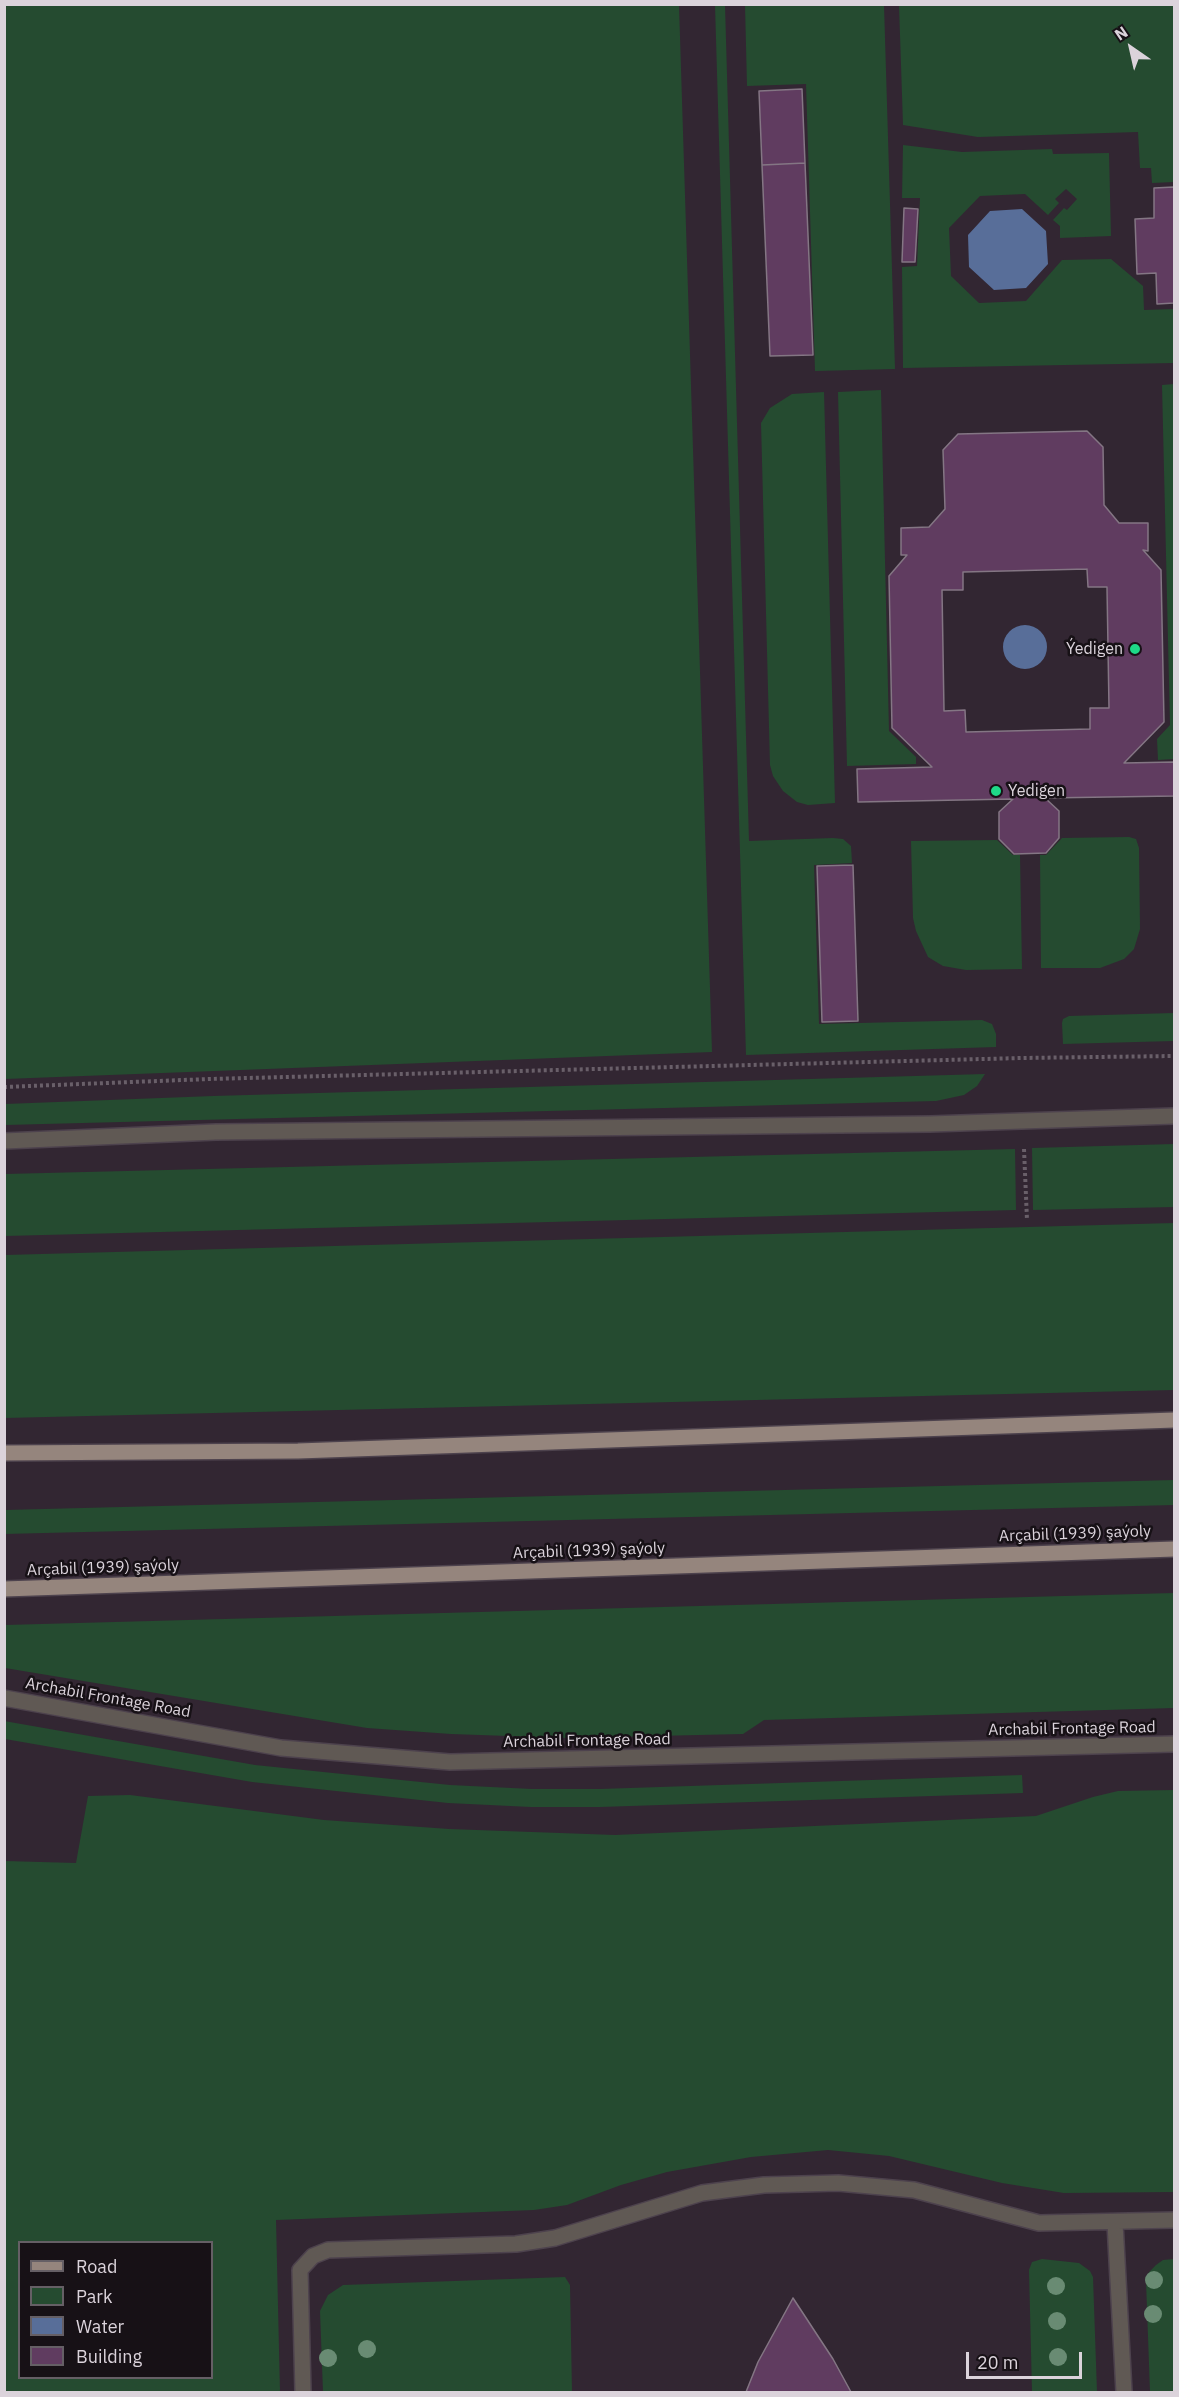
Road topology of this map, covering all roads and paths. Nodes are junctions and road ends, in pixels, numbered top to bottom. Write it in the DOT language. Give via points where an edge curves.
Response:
graph roads {
  1 [pos="1174,1056"];
  2 [pos="4,1087"];
  3 [pos="1174,1116"];
  4 [pos="1023,1120"];
  5 [pos="4,1141"];
  6 [pos="1027,1220"];
  7 [pos="1174,1420"];
  8 [pos="4,1453"];
  9 [pos="1174,1549"];
  10 [pos="4,1589"];
  11 [pos="4,1698"];
  12 [pos="1174,1744"];
  13 [pos="1174,2220"];
  14 [pos="1115,2223"];
  15 [pos="303,2392"];
  16 [pos="1124,2392"];
  1 -- 2 [label="path"];
  3 -- 4 [label="street"];
  4 -- 5 [label="street" via="216,1132"];
  4 -- 6 [label="path"];
  7 -- 8 [label="main road" via="298,1451"];
  9 -- 10 [label="main road, Arçabil (1939) şaýoly"];
  11 -- 12 [label="street, Archabil Frontage Road" via="281,1748 450,1762"];
  13 -- 14 [label="street"];
  14 -- 15 [label="street" via="1039,2223 914,2190 838,2183 764,2185 702,2193 555,2238 516,2244 328,2250 313,2256 300,2270"];
  14 -- 16 [label="street"];
}
